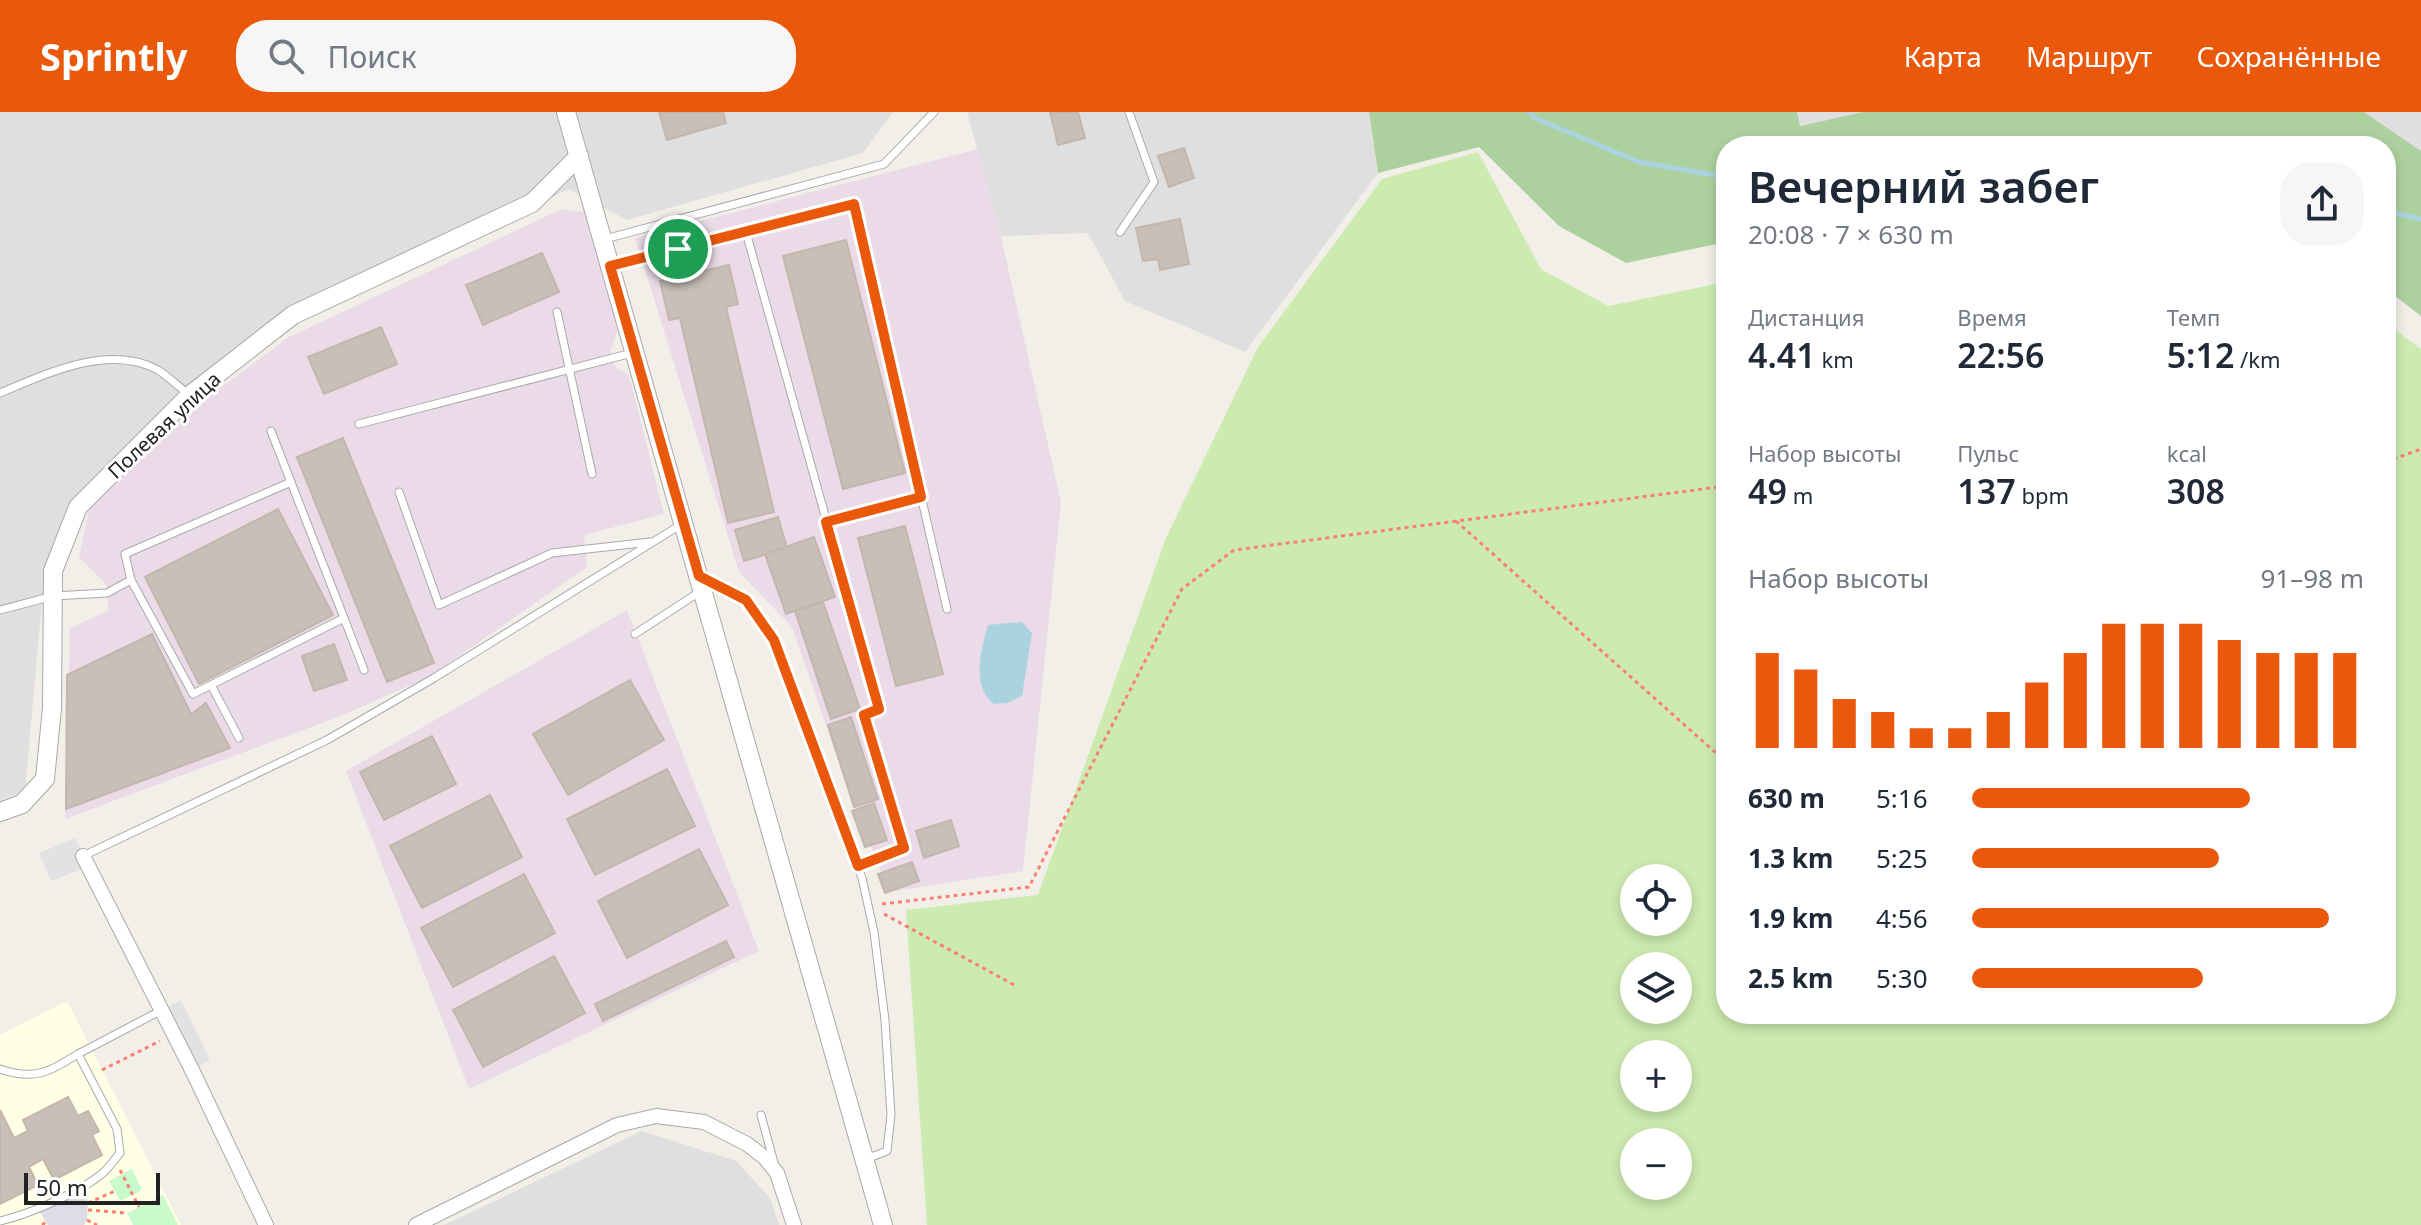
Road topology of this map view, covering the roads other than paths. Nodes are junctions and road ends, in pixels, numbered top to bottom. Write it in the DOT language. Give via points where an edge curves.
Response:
graph roads {
  1 [pos="566,112"];
  2 [pos="934,112"];
  3 [pos="1129,112"];
  4 [pos="579,156"];
  5 [pos="746,232"];
  6 [pos="1120,232"];
  7 [pos="603,239"];
  8 [pos="610,266"];
  9 [pos="557,312"];
  10 [pos="634,352"];
  11 [pos="572,369"];
  12 [pos="0,393"];
  13 [pos="189,396"];
  14 [pos="359,424"];
  15 [pos="271,431"];
  16 [pos="592,474"];
  17 [pos="291,482"];
  18 [pos="399,492"];
  19 [pos="921,497"];
  20 [pos="684,522"];
  21 [pos="826,522"];
  22 [pos="652,542"];
  23 [pos="131,580"];
  24 [pos="701,583"];
  25 [pos="53,596"];
  26 [pos="947,609"];
  27 [pos="0,610"];
  28 [pos="344,618"];
  29 [pos="635,634"];
  30 [pos="364,670"];
  31 [pos="211,685"];
  32 [pos="239,738"];
  33 [pos="0,812"];
  34 [pos="83,856"];
  35 [pos="858,866"];
  36 [pos="162,1010"];
  37 [pos="78,1054"];
  38 [pos="0,1069"];
  39 [pos="761,1115"];
  40 [pos="865,1160"];
  41 [pos="777,1173"];
  42 [pos="0,1221"];
  43 [pos="266,1225"];
  44 [pos="416,1225"];
  45 [pos="794,1225"];
  46 [pos="883,1225"];
  1 -- 4 [label="street"];
  2 -- 7 [label="lane" via="884,164"];
  3 -- 6 [label="lane" via="1154,182"];
  4 -- 7 [label="street"];
  4 -- 13 [label="street, Полевая улица" via="532,203 293,315"];
  5 -- 8 [label="lane"];
  5 -- 19 [label="lane" via="854,204"];
  5 -- 21 [label="lane"];
  7 -- 8 [label="street"];
  8 -- 10 [label="street"];
  9 -- 11 [label="lane"];
  10 -- 11 [label="lane"];
  10 -- 20 [label="street"];
  11 -- 14 [label="lane"];
  11 -- 16 [label="lane"];
  12 -- 13 [label="lane" via="54,371 112,358 156,369"];
  13 -- 25 [label="street, Полевая улица" via="78,507 53,571"];
  15 -- 17 [label="lane"];
  17 -- 23 [label="lane" via="125,554"];
  17 -- 28 [label="lane"];
  18 -- 22 [label="lane" via="439,605 552,553"];
  19 -- 21 [label="lane"];
  19 -- 26 [label="lane"];
  20 -- 22 [label="lane"];
  20 -- 24 [label="street"];
  21 -- 35 [label="lane" via="879,709 864,715 904,848"];
  22 -- 34 [label="lane" via="327,740"];
  23 -- 25 [label="lane" via="107,593"];
  23 -- 31 [label="lane" via="193,694"];
  24 -- 29 [label="lane"];
  24 -- 35 [label="lane" via="746,600 774,640"];
  24 -- 40 [label="street"];
  25 -- 27 [label="lane"];
  25 -- 33 [label="street, Полевая улица" via="45,779 22,804"];
  28 -- 30 [label="lane"];
  28 -- 31 [label="lane"];
  31 -- 32 [label="lane"];
  34 -- 36 [label="street"];
  35 -- 40 [label="lane" via="885,1020 891,1115 887,1151"];
  36 -- 37 [label="lane"];
  36 -- 43 [label="street"];
  37 -- 38 [label="lane" via="49,1072 19,1076"];
  37 -- 42 [label="lane" via="117,1129 120,1153 103,1173 38,1209"];
  39 -- 41 [label="lane"];
  40 -- 46 [label="street"];
  41 -- 44 [label="street" via="747,1144 704,1122 639,1118"];
  41 -- 45 [label="street"];
}
